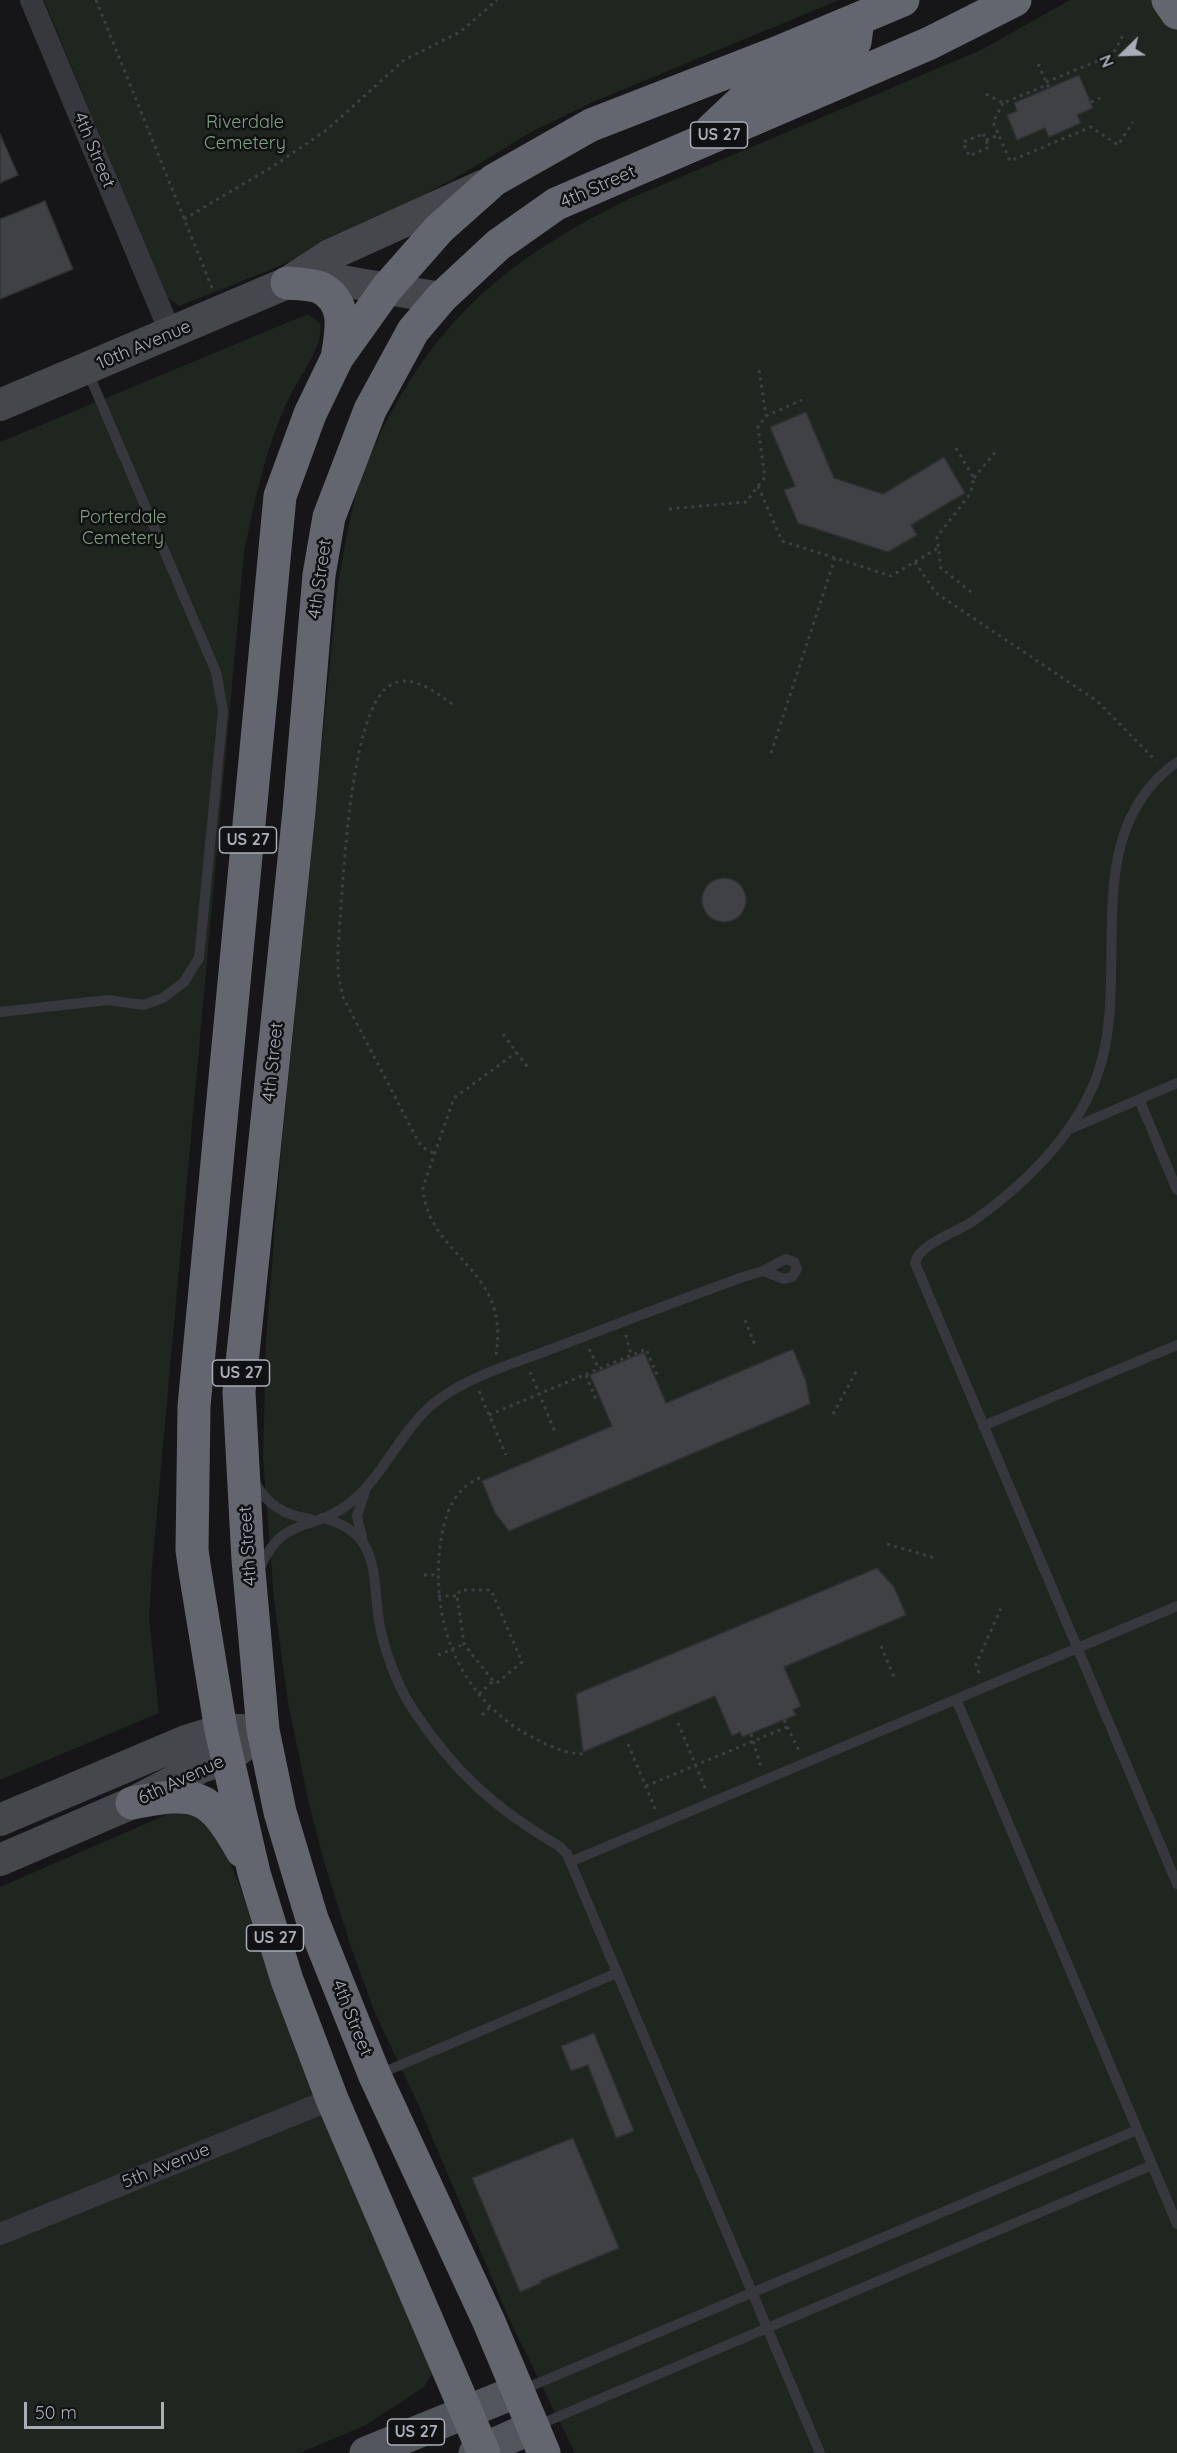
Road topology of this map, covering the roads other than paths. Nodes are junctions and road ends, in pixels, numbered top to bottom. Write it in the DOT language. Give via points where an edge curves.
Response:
graph roads {
  1 [pos="32,0"];
  2 [pos="903,0"];
  3 [pos="1015,0"];
  4 [pos="1168,0"];
  5 [pos="1177,13"];
  6 [pos="858,20"];
  7 [pos="694,146"];
  8 [pos="494,180"];
  9 [pos="287,283"];
  10 [pos="387,288"];
  11 [pos="441,298"];
  12 [pos="171,334"];
  13 [pos="337,358"];
  14 [pos="86,369"];
  15 [pos="0,405"];
  16 [pos="1177,762"];
  17 [pos="0,1012"];
  18 [pos="1177,1083"];
  19 [pos="1139,1099"];
  20 [pos="1068,1129"];
  21 [pos="1177,1190"];
  22 [pos="762,1271"];
  23 [pos="1177,1344"];
  24 [pos="983,1426"];
  25 [pos="243,1456"];
  26 [pos="368,1486"];
  27 [pos="318,1519"];
  28 [pos="364,1543"];
  29 [pos="250,1591"];
  30 [pos="1177,1606"];
  31 [pos="1077,1648"];
  32 [pos="956,1700"];
  33 [pos="263,1730"];
  34 [pos="225,1744"];
  35 [pos="132,1803"];
  36 [pos="3,1815"];
  37 [pos="0,1860"];
  38 [pos="570,1862"];
  39 [pos="254,1873"];
  40 [pos="1177,1884"];
  41 [pos="617,1973"];
  42 [pos="375,2076"];
  43 [pos="332,2099"];
  44 [pos="1137,2130"];
  45 [pos="1152,2166"];
  46 [pos="1177,2224"];
  47 [pos="0,2234"];
  48 [pos="752,2292"];
  49 [pos="767,2328"];
  50 [pos="518,2391"];
  51 [pos="466,2411"];
  52 [pos="538,2440"];
  53 [pos="481,2452"];
  54 [pos="366,2453"];
  55 [pos="820,2453"];
  1 -- 12 [label="street, 4th Street"];
  2 -- 6 [label="highway, US 27"];
  3 -- 7 [label="highway, 4th Street / US 27" via="930,43"];
  4 -- 5 [label="highway"];
  6 -- 7 [label="highway" via="855,42 849,50 745,98"];
  6 -- 8 [label="highway, US 27" via="591,125"];
  7 -- 11 [label="highway, 4th Street / US 27" via="556,204 498,245"];
  8 -- 9 [label="main road, 10th Avenue" via="330,255"];
  8 -- 10 [label="highway, US 27" via="439,230"];
  9 -- 10 [label="main road, 10th Avenue" via="318,277"];
  9 -- 12 [label="main road, 10th Avenue"];
  9 -- 13 [label="highway" via="321,288 337,304 343,317"];
  10 -- 11 [label="main road, 10th Avenue"];
  10 -- 13 [label="highway, US 27"];
  11 -- 25 [label="highway, 4th Street / US 27" via="413,331 370,410 329,516 318,574 299,811 239,1392"];
  12 -- 14 [label="main road, 10th Avenue"];
  13 -- 34 [label="highway, US 27" via="309,414 280,496 194,1406 192,1550"];
  14 -- 15 [label="main road, 10th Avenue"];
  14 -- 17 [label="lane" via="216,672 223,711 199,958 184,982 163,998 144,1005 108,1000"];
  16 -- 20 [label="lane" via="1142,798 1120,849 1113,887 1113,976 1107,1036 1098,1074"];
  18 -- 19 [label="lane"];
  19 -- 20 [label="lane"];
  19 -- 21 [label="lane"];
  20 -- 24 [label="lane" via="1048,1155 1005,1196 961,1228 922,1249 915,1259"];
  22 -- 26 [label="lane" via="525,1359 443,1396 414,1422"];
  23 -- 24 [label="lane"];
  24 -- 31 [label="lane"];
  25 -- 27 [label="lane" via="256,1486 271,1505 289,1514"];
  25 -- 29 [label="highway, 4th Street / US 27"];
  26 -- 27 [label="lane" via="344,1507"];
  26 -- 28 [label="lane" via="357,1516"];
  27 -- 28 [label="lane" via="343,1525"];
  27 -- 29 [label="lane" via="290,1530 273,1544"];
  28 -- 38 [label="lane" via="373,1563 387,1655 414,1711 478,1788 508,1815 559,1846"];
  29 -- 33 [label="highway, 4th Street / US 27"];
  30 -- 31 [label="lane"];
  31 -- 32 [label="lane"];
  31 -- 40 [label="lane"];
  32 -- 38 [label="lane"];
  32 -- 44 [label="lane"];
  33 -- 34 [label="main road, 6th Avenue"];
  33 -- 42 [label="highway, 4th Street / US 27" via="280,1812 312,1919"];
  34 -- 35 [label="main road, 6th Avenue" via="201,1767"];
  34 -- 36 [label="main road, 6th Avenue" via="186,1741"];
  34 -- 39 [label="highway, US 27"];
  35 -- 37 [label="main road, 6th Avenue"];
  35 -- 39 [label="highway" via="176,1795 201,1801 224,1819"];
  38 -- 41 [label="lane"];
  39 -- 43 [label="highway, US 27" via="287,1980"];
  41 -- 42 [label="lane"];
  41 -- 48 [label="lane"];
  42 -- 50 [label="highway, 4th Street / US 27"];
  43 -- 47 [label="street, 5th Avenue"];
  43 -- 51 [label="highway, US 27"];
  44 -- 45 [label="lane"];
  44 -- 48 [label="lane"];
  45 -- 46 [label="lane"];
  45 -- 49 [label="lane"];
  48 -- 49 [label="lane"];
  48 -- 50 [label="lane"];
  49 -- 52 [label="lane"];
  49 -- 55 [label="lane"];
  50 -- 51 [label="main road"];
  50 -- 52 [label="highway, 4th Street / US 27"];
  51 -- 53 [label="highway"];
  51 -- 54 [label="main road, US 27"];
  52 -- 53 [label="main road"];
}
